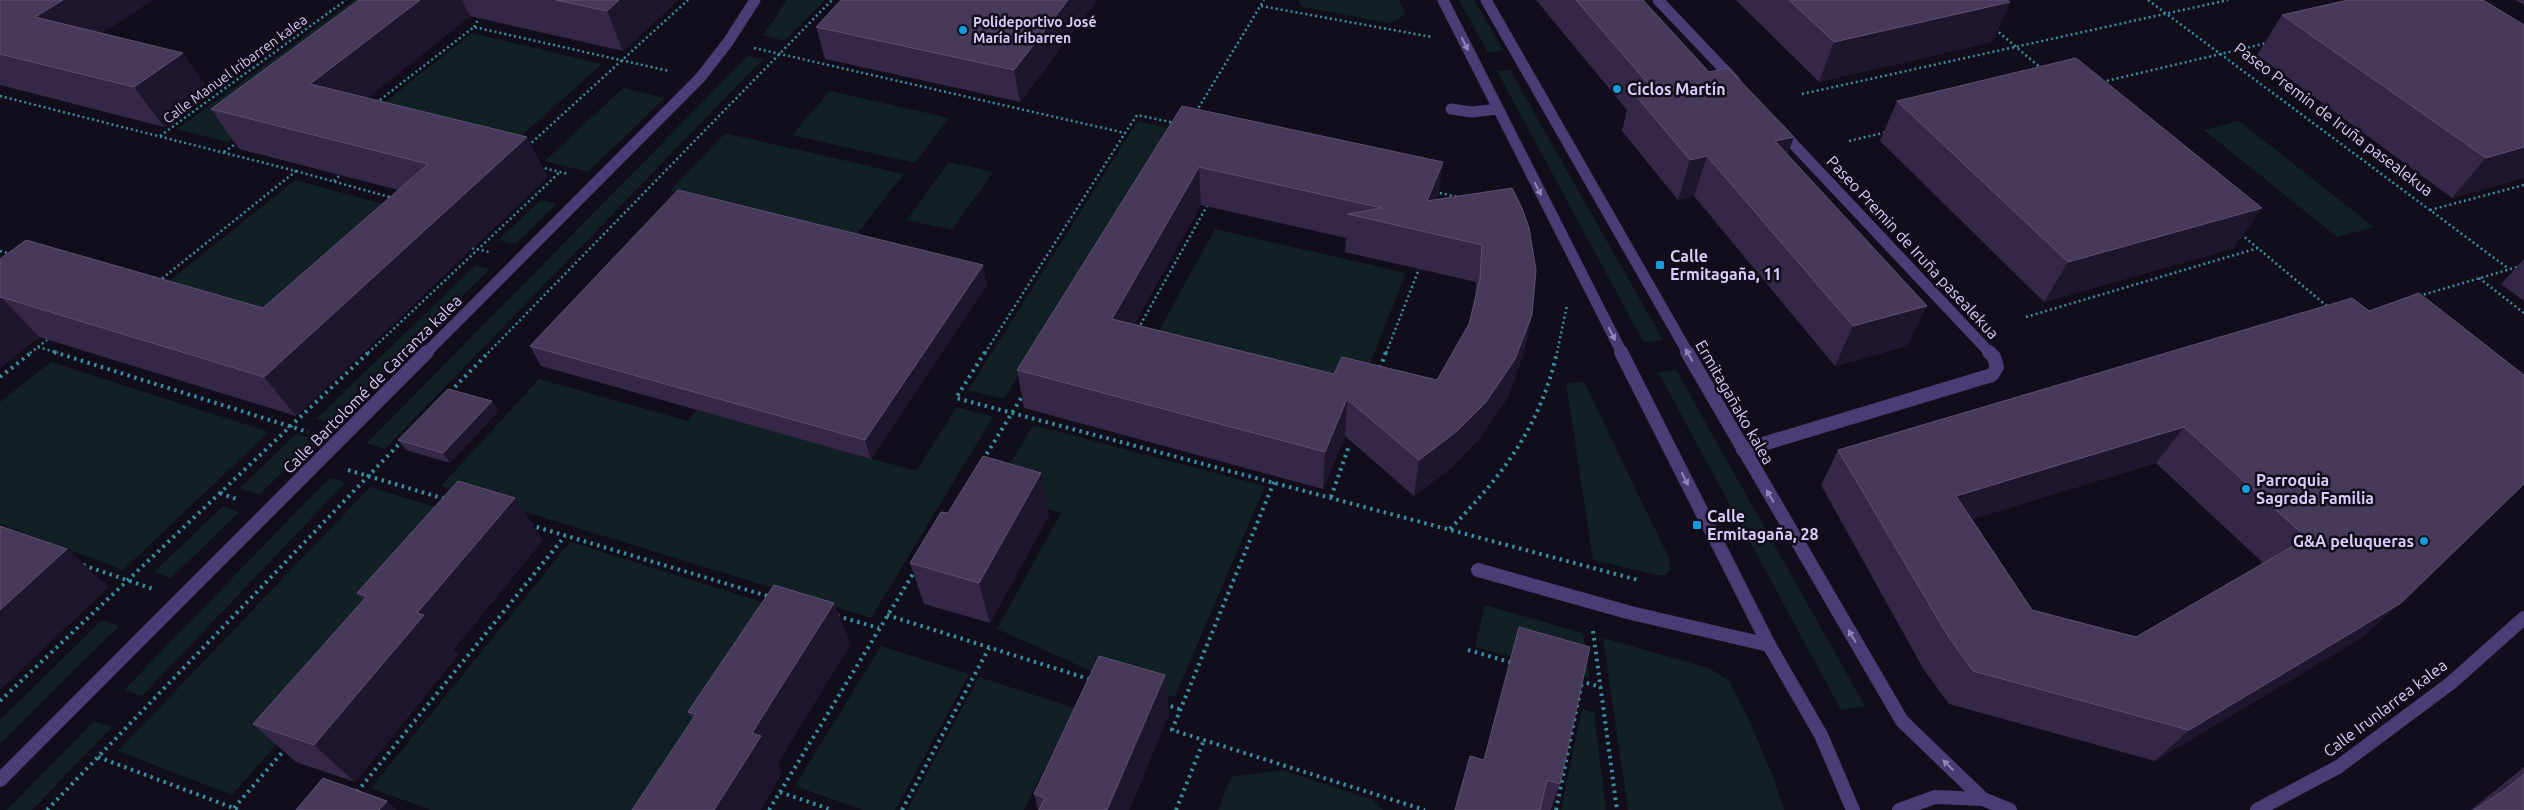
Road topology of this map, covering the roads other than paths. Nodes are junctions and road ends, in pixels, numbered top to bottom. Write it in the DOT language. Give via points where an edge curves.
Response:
graph roads {
  1 [pos="755,0"];
  2 [pos="1443,0"];
  3 [pos="1486,0"];
  4 [pos="1658,0"];
  5 [pos="1740,87"];
  6 [pos="1451,109"];
  7 [pos="1498,109"];
  8 [pos="1774,124"];
  9 [pos="1743,450"];
  10 [pos="1478,570"];
  11 [pos="2524,618"];
  12 [pos="1769,645"];
  13 [pos="0,780"];
  14 [pos="1983,799"];
  15 [pos="1853,810"];
  16 [pos="1899,810"];
  17 [pos="2010,810"];
  18 [pos="2257,810"];
  1 -- 13 [label="street, Calle Bartolomé de Carranza kalea" via="700,78"];
  2 -- 7 [label="street, one-way"];
  9 -- 3 [label="street, Ermitagañako kalea, one-way"];
  4 -- 5 [label="street"];
  6 -- 7 [label="street" via="1472,112"];
  7 -- 12 [label="street, one-way"];
  8 -- 9 [label="street, Paseo Premin de Iruña pasealekua" via="1994,357 1997,367 1992,375 1971,382"];
  14 -- 9 [label="street, Ermitagañako kalea, one-way" via="1902,721"];
  10 -- 12 [label="street" via="1631,613"];
  11 -- 18 [label="street, Calle Irunlarrea kalea" via="2451,683 2338,767"];
  12 -- 15 [label="street" via="1821,735"];
  14 -- 16 [label="street" via="1935,797"];
  14 -- 17 [label="street"];
}
